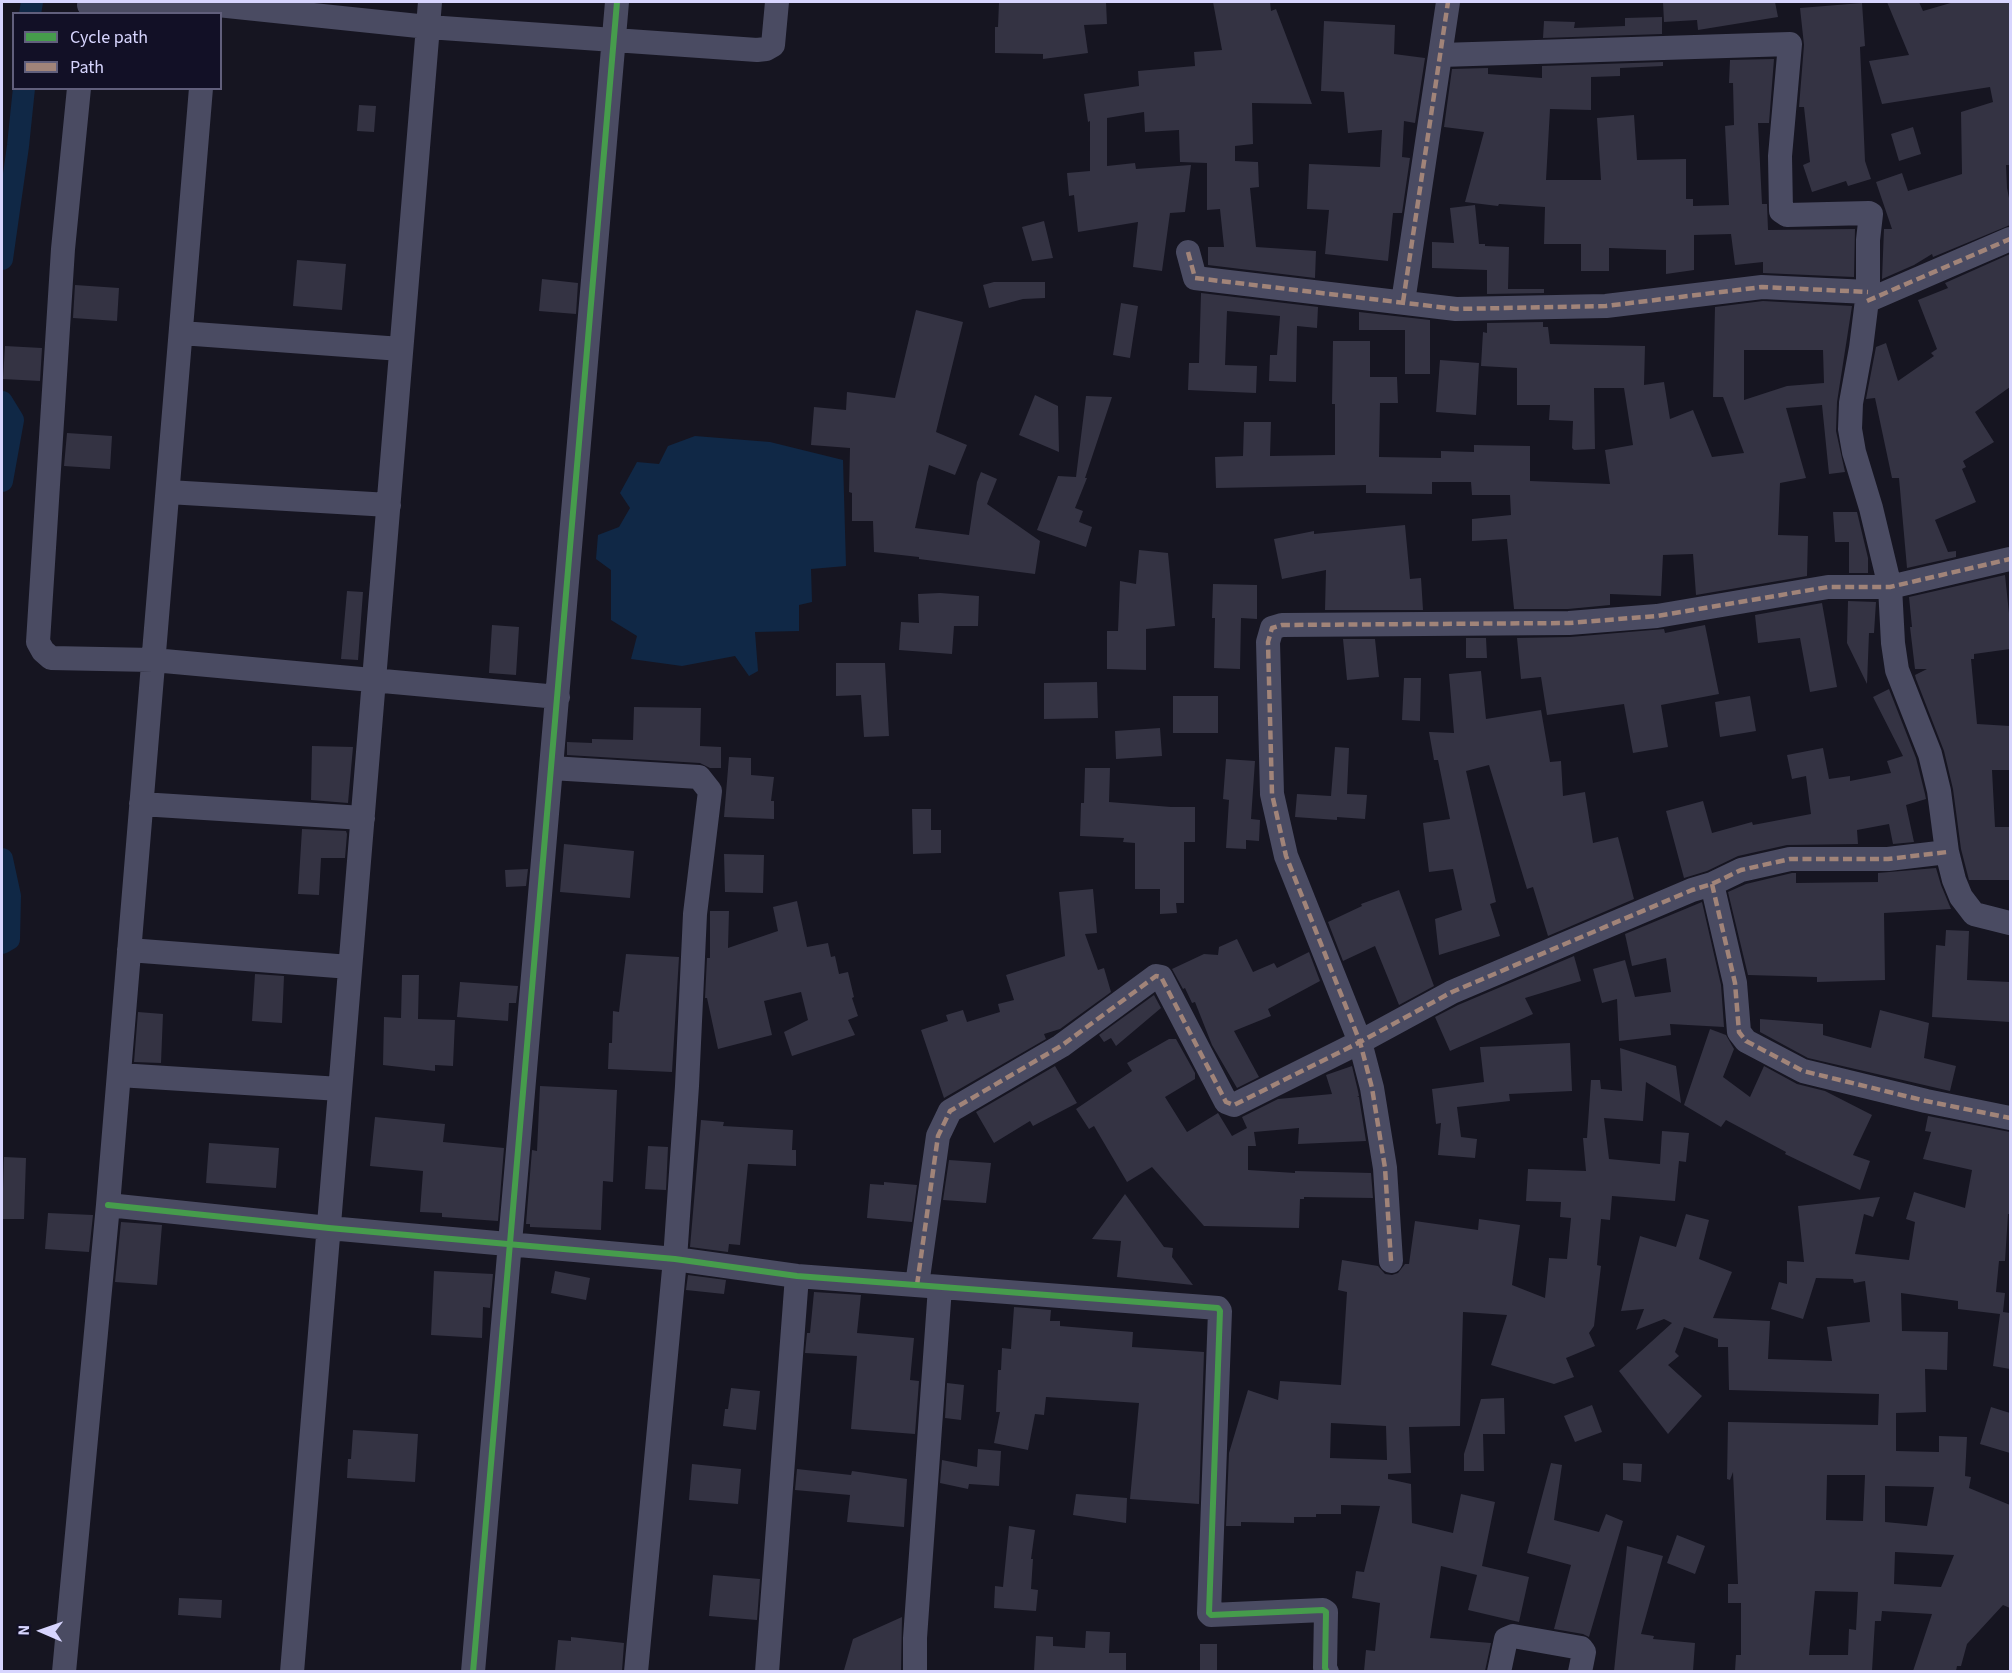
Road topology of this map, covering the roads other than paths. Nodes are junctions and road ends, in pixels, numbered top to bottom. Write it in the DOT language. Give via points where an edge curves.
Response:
graph roads {
  1 [pos="430,2"];
  2 [pos="618,2"];
  3 [pos="777,2"];
  4 [pos="1448,2"];
  5 [pos="208,6"];
  6 [pos="88,7"];
  7 [pos="428,27"];
  8 [pos="614,41"];
  9 [pos="1441,55"];
  10 [pos="79,90"];
  11 [pos="201,90"];
  12 [pos="2010,238"];
  13 [pos="1188,252"];
  14 [pos="1867,297"];
  15 [pos="1403,302"];
  16 [pos="181,333"];
  17 [pos="401,349"];
  18 [pos="168,492"];
  19 [pos="389,505"];
  20 [pos="2010,559"];
  21 [pos="1890,587"];
  22 [pos="153,660"];
  23 [pos="374,679"];
  24 [pos="558,696"];
  25 [pos="551,768"];
  26 [pos="141,804"];
  27 [pos="363,818"];
  28 [pos="1947,852"];
  29 [pos="1712,884"];
  30 [pos="2010,923"];
  31 [pos="129,950"];
  32 [pos="350,967"];
  33 [pos="1360,1042"];
  34 [pos="119,1075"];
  35 [pos="340,1089"];
  36 [pos="2010,1118"];
  37 [pos="108,1204"];
  38 [pos="328,1228"];
  39 [pos="510,1245"];
  40 [pos="675,1259"];
  41 [pos="1391,1261"];
  42 [pos="797,1275"];
  43 [pos="929,1286"];
  44 [pos="64,1671"];
  45 [pos="292,1671"];
  46 [pos="473,1671"];
  47 [pos="636,1671"];
  48 [pos="767,1671"];
  49 [pos="915,1671"];
  50 [pos="1327,1671"];
  51 [pos="1498,1671"];
  52 [pos="1580,1671"];
  1 -- 7 [label="street"];
  2 -- 8 [label="street"];
  3 -- 8 [label="street" via="773,45 766,49"];
  4 -- 9 [label="street"];
  5 -- 6 [label="street"];
  5 -- 7 [label="street"];
  7 -- 8 [label="street"];
  7 -- 17 [label="street"];
  8 -- 24 [label="street"];
  9 -- 14 [label="street" via="1790,44 1780,156 1781,211 1786,215 1869,213"];
  9 -- 15 [label="street"];
  10 -- 22 [label="street" via="63,249 38,642 51,658"];
  11 -- 16 [label="street"];
  12 -- 14 [label="street"];
  13 -- 15 [label="street" via="1195,278"];
  14 -- 15 [label="street" via="1762,288 1606,306 1456,309"];
  14 -- 21 [label="street" via="1850,429"];
  16 -- 17 [label="street"];
  16 -- 18 [label="street"];
  17 -- 19 [label="street"];
  18 -- 19 [label="street"];
  18 -- 22 [label="street"];
  19 -- 23 [label="street"];
  20 -- 21 [label="street"];
  21 -- 28 [label="street" via="1897,670 1930,754"];
  21 -- 33 [label="street" via="1828,587 1657,616 1569,623 1272,628 1268,642 1272,794 1286,856"];
  22 -- 23 [label="street"];
  22 -- 26 [label="street"];
  23 -- 24 [label="street"];
  23 -- 27 [label="street"];
  24 -- 25 [label="street"];
  25 -- 39 [label="street"];
  25 -- 40 [label="street" via="699,777 710,790 695,914"];
  26 -- 27 [label="street"];
  26 -- 31 [label="street"];
  27 -- 32 [label="street"];
  28 -- 29 [label="street" via="1888,859 1790,859 1741,870"];
  28 -- 30 [label="street" via="1961,897 1974,914"];
  29 -- 33 [label="street" via="1452,993"];
  29 -- 36 [label="street" via="1735,983 1739,1032 1746,1041 1803,1071"];
  31 -- 32 [label="street"];
  31 -- 34 [label="street"];
  32 -- 35 [label="street"];
  33 -- 41 [label="street" via="1385,1167"];
  33 -- 43 [label="street" via="1234,1105 1226,1102 1161,977 1156,976 1061,1046 950,1111 938,1137"];
  34 -- 35 [label="street"];
  34 -- 37 [label="street"];
  35 -- 38 [label="street"];
  37 -- 38 [label="street"];
  37 -- 44 [label="street"];
  38 -- 39 [label="street"];
  38 -- 45 [label="street"];
  39 -- 40 [label="street"];
  39 -- 46 [label="street"];
  40 -- 42 [label="street"];
  40 -- 47 [label="street"];
  42 -- 43 [label="street"];
  42 -- 48 [label="street"];
  43 -- 49 [label="street"];
  43 -- 50 [label="street" via="1218,1308 1209,1613 1323,1610"];
  51 -- 52 [label="street" via="1506,1639 1513,1636 1581,1648 1584,1652"];
}
